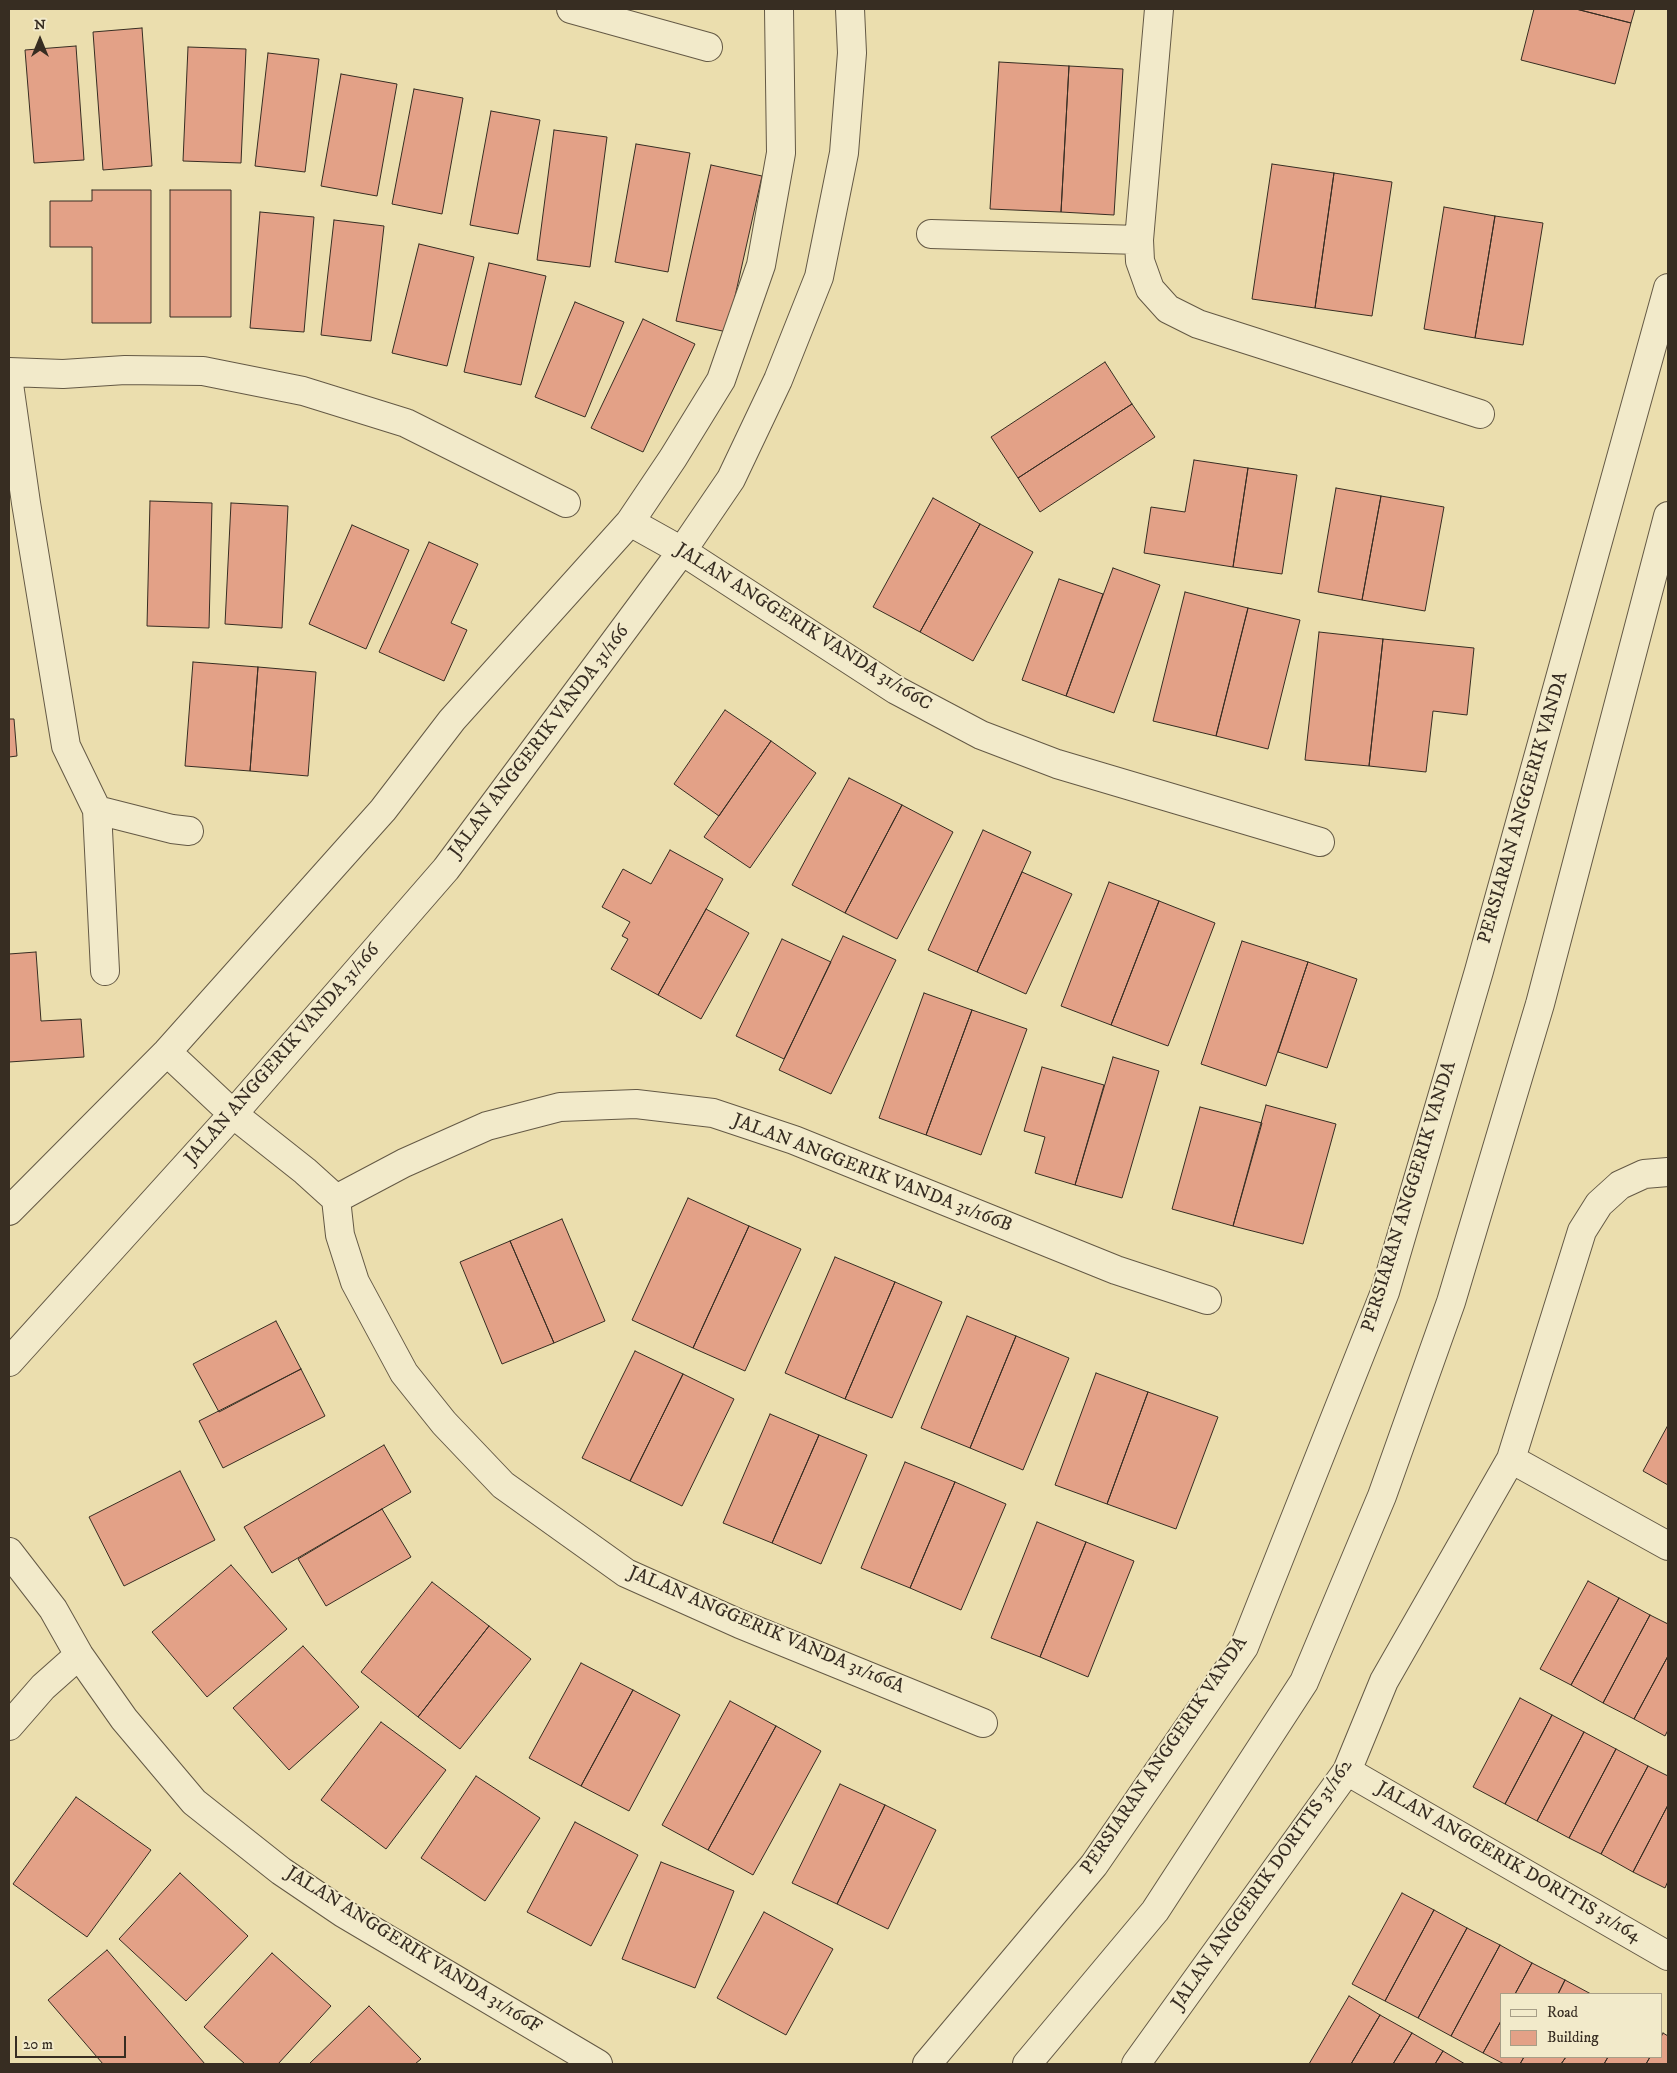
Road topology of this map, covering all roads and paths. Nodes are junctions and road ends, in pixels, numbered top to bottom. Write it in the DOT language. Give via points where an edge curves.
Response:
graph roads {
  1 [pos="571,9"];
  2 [pos="779,9"];
  3 [pos="850,9"];
  4 [pos="1159,9"];
  5 [pos="708,47"];
  6 [pos="931,234"];
  7 [pos="1139,240"];
  8 [pos="1668,288"];
  9 [pos="9,372"];
  10 [pos="9,384"];
  11 [pos="1480,414"];
  12 [pos="566,503"];
  13 [pos="1668,516"];
  14 [pos="630,522"];
  15 [pos="682,551"];
  16 [pos="97,810"];
  17 [pos="189,831"];
  18 [pos="1320,842"];
  19 [pos="105,971"];
  20 [pos="167,1052"];
  21 [pos="233,1114"];
  22 [pos="1656,1173"];
  23 [pos="336,1200"];
  24 [pos="9,1211"];
  25 [pos="1206,1300"];
  26 [pos="9,1362"];
  27 [pos="1511,1459"];
  28 [pos="1668,1546"];
  29 [pos="9,1552"];
  30 [pos="79,1654"];
  31 [pos="983,1723"];
  32 [pos="9,1726"];
  33 [pos="1347,1771"];
  34 [pos="1668,1956"];
  35 [pos="598,2064"];
  36 [pos="927,2064"];
  37 [pos="1027,2064"];
  38 [pos="1136,2064"];
  1 -- 5 [label="street"];
  2 -- 14 [label="street" via="781,153 761,265 720,380"];
  3 -- 15 [label="street, JALAN ANGGERIK VANDA 31/166" via="852,52 844,153 819,277 778,380 731,479"];
  4 -- 7 [label="street"];
  6 -- 7 [label="street"];
  7 -- 11 [label="street" via="1140,261 1150,289 1168,309 1198,324"];
  8 -- 36 [label="street, PERSIARAN ANGGERIK VANDA" via="1481,962 1385,1292 1244,1646 1094,1865"];
  9 -- 12 [label="street" via="203,371 303,391 406,423"];
  10 -- 16 [label="street" via="66,746"];
  13 -- 37 [label="street" via="1540,1004 1451,1302 1382,1496 1304,1682 1155,1911"];
  14 -- 15 [label="street, JALAN ANGGERIK VANDA 31/166C"];
  14 -- 20 [label="street" via="452,720 383,810"];
  15 -- 18 [label="street, JALAN ANGGERIK VANDA 31/166C" via="896,690 982,734 1057,764"];
  15 -- 21 [label="street, JALAN ANGGERIK VANDA 31/166" via="446,869"];
  16 -- 17 [label="street"];
  16 -- 19 [label="street"];
  20 -- 21 [label="street"];
  20 -- 24 [label="street"];
  21 -- 23 [label="street" via="305,1170"];
  21 -- 26 [label="street, JALAN ANGGERIK VANDA 31/166"];
  22 -- 27 [label="street, JALAN ANGGERIK DORITIS 31/162" via="1620,1185 1599,1204 1582,1231"];
  23 -- 25 [label="street, JALAN ANGGERIK VANDA 31/166B" via="404,1163 487,1126 560,1107 636,1104 713,1113 794,1140 1116,1270"];
  23 -- 31 [label="street, JALAN ANGGERIK VANDA 31/166A" via="340,1234 355,1282 404,1373 444,1423 503,1485 626,1573 740,1624"];
  27 -- 28 [label="street"];
  27 -- 33 [label="street, JALAN ANGGERIK DORITIS 31/162" via="1384,1681"];
  29 -- 30 [label="street, JALAN ANGGERIK VANDA 31/166F" via="54,1609"];
  30 -- 32 [label="street" via="43,1687"];
  30 -- 35 [label="street, JALAN ANGGERIK VANDA 31/166F" via="124,1719 194,1802 281,1871 343,1913"];
  33 -- 34 [label="street, JALAN ANGGERIK DORITIS 31/164"];
  33 -- 38 [label="street, JALAN ANGGERIK DORITIS 31/162"];
}
